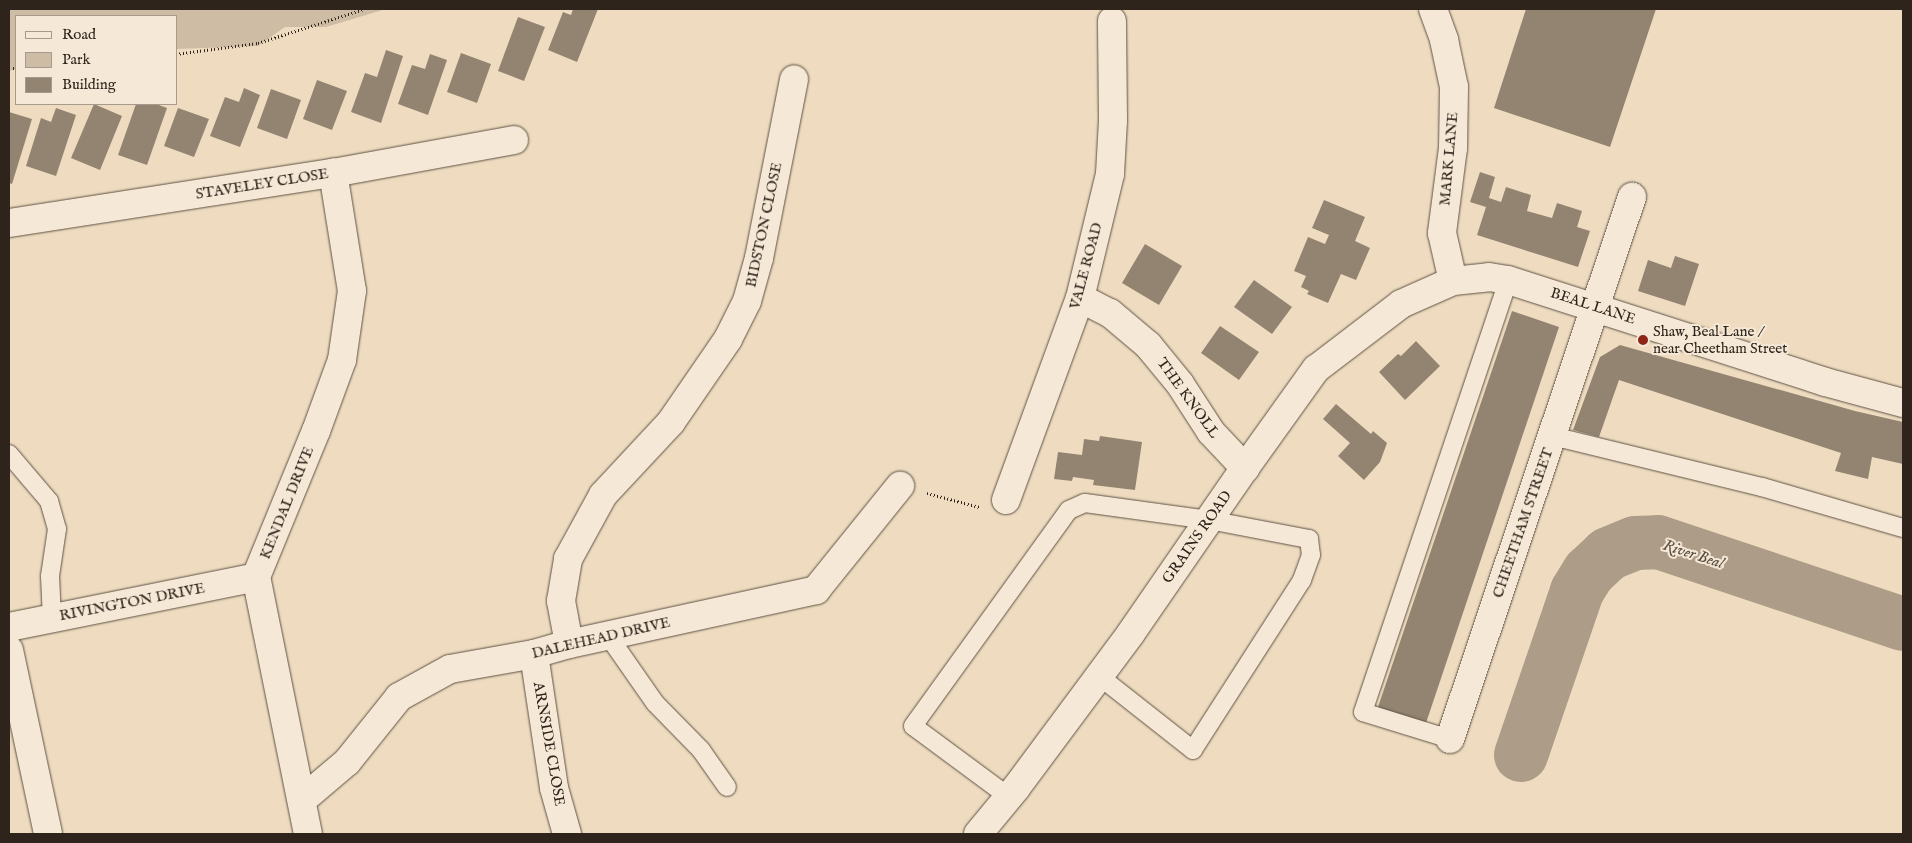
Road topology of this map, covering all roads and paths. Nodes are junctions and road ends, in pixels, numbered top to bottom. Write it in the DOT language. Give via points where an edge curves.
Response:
graph roads {
  1 [pos="364,9"];
  2 [pos="1433,9"];
  3 [pos="1112,21"];
  4 [pos="178,54"];
  5 [pos="794,78"];
  6 [pos="514,140"];
  7 [pos="333,173"];
  8 [pos="1632,197"];
  9 [pos="9,223"];
  10 [pos="1508,280"];
  11 [pos="1453,281"];
  12 [pos="1080,298"];
  13 [pos="1594,306"];
  14 [pos="1903,403"];
  15 [pos="1552,436"];
  16 [pos="9,454"];
  17 [pos="1244,468"];
  18 [pos="900,486"];
  19 [pos="1006,500"];
  20 [pos="1209,520"];
  21 [pos="1903,528"];
  22 [pos="256,578"];
  23 [pos="52,618"];
  24 [pos="9,627"];
  25 [pos="609,637"];
  26 [pos="569,644"];
  27 [pos="9,650"];
  28 [pos="534,654"];
  29 [pos="1099,676"];
  30 [pos="1450,739"];
  31 [pos="727,787"];
  32 [pos="1009,797"];
  33 [pos="302,800"];
  34 [pos="48,834"];
  35 [pos="308,834"];
  36 [pos="567,834"];
  37 [pos="978,834"];
  1 -- 4 [label="path" via="258,43"];
  2 -- 11 [label="street, MARK LANE" via="1444,40 1454,87 1453,148 1442,233"];
  3 -- 12 [label="street, VALE ROAD" via="1114,121 1110,174"];
  5 -- 26 [label="street, BIDSTON CLOSE" via="759,258 747,301 728,339 671,422 603,495 568,559 561,600"];
  6 -- 7 [label="street, STAVELEY CLOSE"];
  7 -- 9 [label="street, STAVELEY CLOSE"];
  7 -- 22 [label="street, KENDAL DRIVE" via="352,291 342,360"];
  8 -- 13 [label="street, CHEETHAM STREET"];
  10 -- 11 [label="street, BEAL LANE" via="1489,277"];
  10 -- 13 [label="street, BEAL LANE"];
  10 -- 30 [label="lane" via="1364,712"];
  11 -- 17 [label="street, GRAINS ROAD" via="1401,304 1316,369"];
  12 -- 17 [label="street, THE KNOLL" via="1110,313 1148,345 1180,384 1211,432"];
  12 -- 19 [label="street, VALE ROAD"];
  13 -- 14 [label="street, BEAL LANE" via="1825,382"];
  13 -- 15 [label="street, CHEETHAM STREET"];
  15 -- 21 [label="lane" via="1762,487"];
  15 -- 30 [label="street, CHEETHAM STREET"];
  16 -- 23 [label="lane" via="50,502 57,529 50,576"];
  17 -- 20 [label="street, GRAINS ROAD"];
  18 -- 19 [label="path" via="979,507"];
  18 -- 25 [label="street, DALEHEAD DRIVE" via="816,590"];
  20 -- 29 [label="street, GRAINS ROAD"];
  20 -- 29 [label="lane" via="1310,539 1311,555 1302,580 1193,750"];
  20 -- 32 [label="lane" via="1085,504 1069,510 913,726"];
  22 -- 23 [label="street, RIVINGTON DRIVE"];
  22 -- 33 [label="street, KENDAL DRIVE"];
  23 -- 24 [label="street, RIVINGTON DRIVE"];
  25 -- 26 [label="street, DALEHEAD DRIVE"];
  25 -- 31 [label="lane" via="655,703 701,750"];
  26 -- 28 [label="street, DALEHEAD DRIVE"];
  27 -- 34 [label="street"];
  28 -- 33 [label="street, DALEHEAD DRIVE" via="450,669 399,697 347,762"];
  28 -- 36 [label="street, ARNSIDE CLOSE" via="554,788"];
  29 -- 32 [label="street, GRAINS ROAD"];
  32 -- 37 [label="street, GRAINS ROAD"];
  33 -- 35 [label="street, KENDAL DRIVE"];
}
